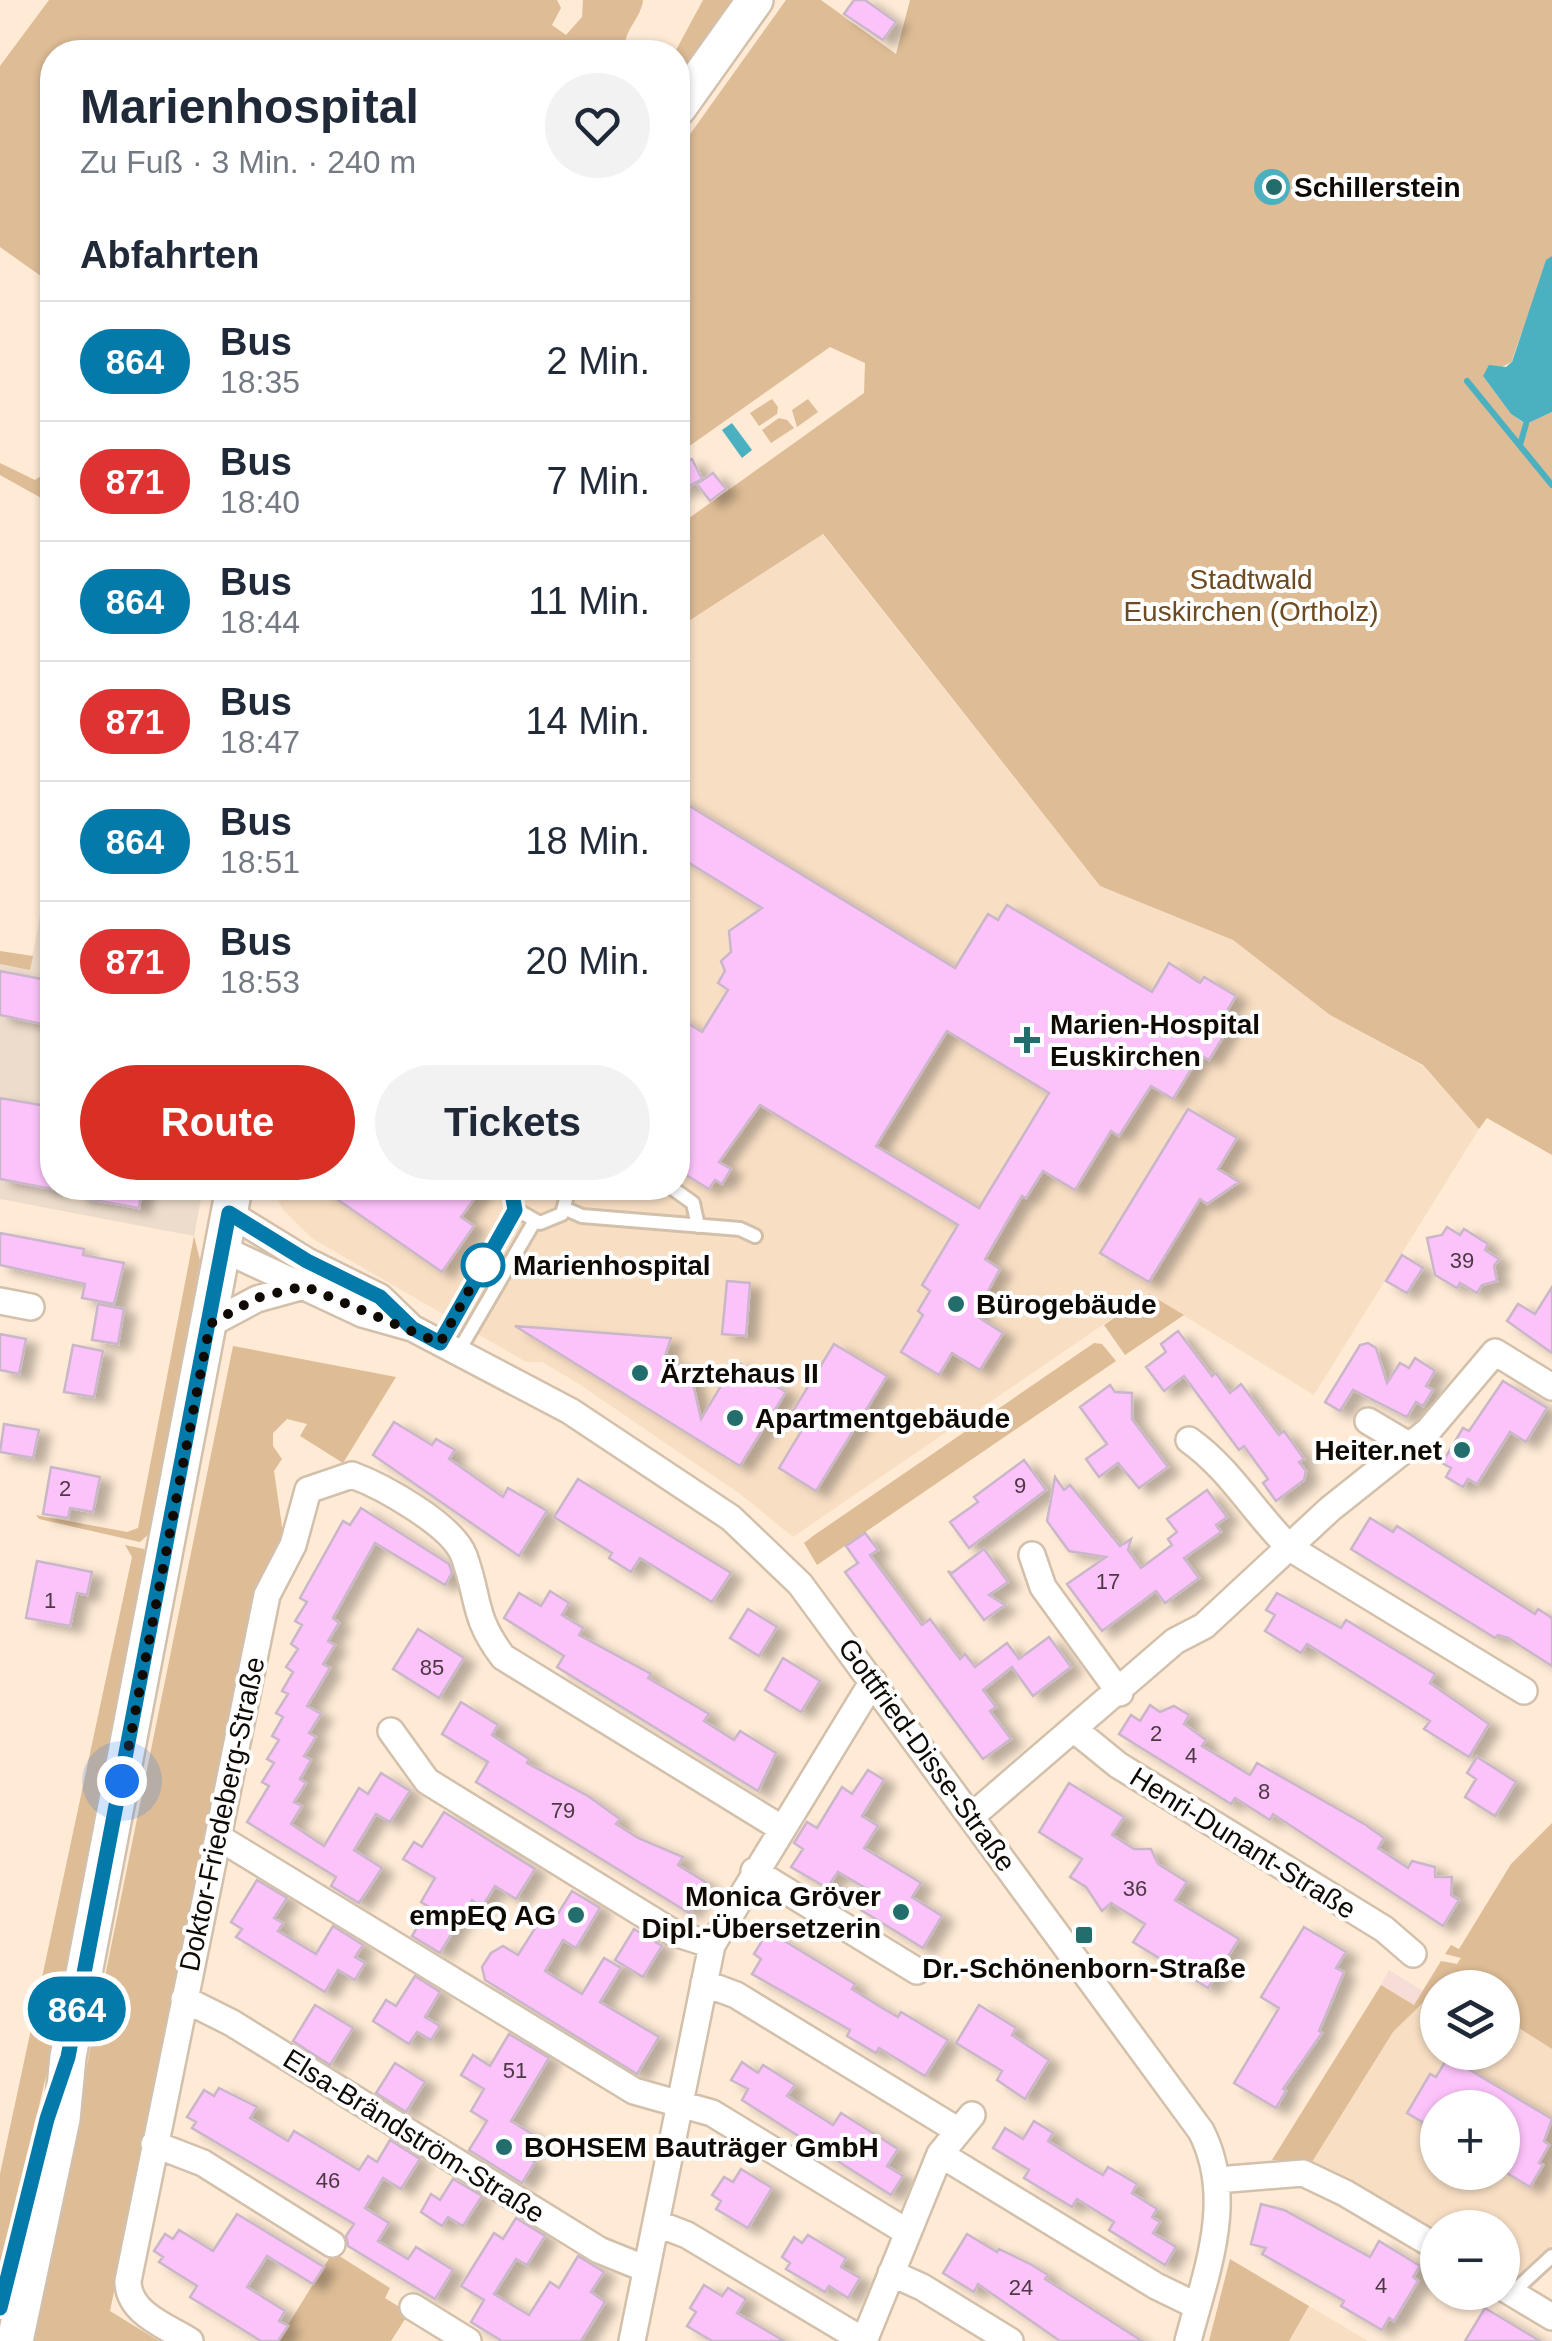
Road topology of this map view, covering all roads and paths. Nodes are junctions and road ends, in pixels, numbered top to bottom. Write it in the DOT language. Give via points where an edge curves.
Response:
graph roads {
  1 [pos="754,0"];
  2 [pos="690,91"];
  3 [pos="232,1200"];
  4 [pos="513,1200"];
  5 [pos="568,1200"];
  6 [pos="690,1200"];
  7 [pos="566,1209"];
  8 [pos="515,1210"];
  9 [pos="534,1222"];
  10 [pos="698,1226"];
  11 [pos="755,1236"];
  12 [pos="223,1249"];
  13 [pos="304,1286"];
  14 [pos="0,1301"];
  15 [pos="30,1306"];
  16 [pos="210,1324"];
  17 [pos="412,1328"];
  18 [pos="449,1348"];
  19 [pos="1552,1387"];
  20 [pos="1368,1421"];
  21 [pos="1189,1440"];
  22 [pos="1410,1446"];
  23 [pos="1290,1548"];
  24 [pos="1032,1555"];
  25 [pos="873,1681"];
  26 [pos="1524,1691"];
  27 [pos="1120,1693"];
  28 [pos="1075,1730"];
  29 [pos="391,1731"];
  30 [pos="972,1816"];
  31 [pos="781,1828"];
  32 [pos="218,1837"];
  33 [pos="754,1871"];
  34 [pos="712,1946"];
  35 [pos="1412,1954"];
  36 [pos="917,1971"];
  37 [pos="704,1983"];
  38 [pos="184,2000"];
  39 [pos="68,2057"];
  40 [pos="679,2105"];
  41 [pos="154,2144"];
  42 [pos="940,2154"];
  43 [pos="1217,2180"];
  44 [pos="656,2223"];
  45 [pos="908,2232"];
  46 [pos="1420,2237"];
  47 [pos="332,2244"];
  48 [pos="1552,2256"];
  49 [pos="646,2269"];
  50 [pos="891,2274"];
  51 [pos="1520,2280"];
  52 [pos="1520,2298"];
  53 [pos="1197,2306"];
  54 [pos="413,2307"];
  55 [pos="0,2308"];
  56 [pos="1552,2317"];
  57 [pos="636,2340"];
  58 [pos="15,2341"];
  59 [pos="190,2341"];
  60 [pos="468,2341"];
  61 [pos="864,2341"];
  62 [pos="1010,2341"];
  63 [pos="1188,2341"];
  1 -- 2 [label="street"];
  3 -- 12 [label="street"];
  3 -- 17 [label="street, Gottfried-Disse-Straße" via="307,1261 392,1304"];
  4 -- 8 [label="lane"];
  5 -- 7 [label="lane"];
  6 -- 10 [label="lane"];
  7 -- 9 [label="lane" via="552,1221"];
  7 -- 10 [label="lane"];
  8 -- 9 [label="lane"];
  8 -- 18 [label="lane"];
  9 -- 18 [label="lane"];
  10 -- 11 [label="lane"];
  12 -- 13 [label="street, Gottfried-Disse-Straße"];
  12 -- 16 [label="street"];
  13 -- 16 [label="street" via="257,1298"];
  13 -- 17 [label="street, Gottfried-Disse-Straße" via="381,1322"];
  14 -- 15 [label="street"];
  16 -- 39 [label="street"];
  17 -- 18 [label="street, Gottfried-Disse-Straße"];
  18 -- 25 [label="street, Gottfried-Disse-Straße" via="570,1411 754,1536 800,1584"];
  19 -- 22 [label="street" via="1495,1352"];
  20 -- 22 [label="street"];
  21 -- 23 [label="street" via="1217,1460"];
  22 -- 23 [label="street"];
  23 -- 26 [label="street"];
  23 -- 27 [label="street"];
  24 -- 27 [label="street" via="1043,1587"];
  25 -- 30 [label="street, Gottfried-Disse-Straße"];
  25 -- 31 [label="street"];
  27 -- 28 [label="street"];
  28 -- 30 [label="street"];
  28 -- 35 [label="street, Henri-Dunant-Straße" via="1118,1765 1384,1929"];
  29 -- 34 [label="street" via="426,1781 672,1932"];
  30 -- 43 [label="street, Gottfried-Disse-Straße" via="1193,2118"];
  31 -- 32 [label="street, Doktor-Friedeberg-Straße" via="503,1657 481,1628 463,1553 446,1530 364,1480 344,1476 308,1490 293,1546 268,1595"];
  31 -- 33 [label="street"];
  32 -- 38 [label="street, Doktor-Friedeberg-Straße"];
  32 -- 40 [label="street" via="634,2091"];
  33 -- 34 [label="street"];
  33 -- 36 [label="street"];
  34 -- 37 [label="street"];
  37 -- 40 [label="street"];
  37 -- 42 [label="street" via="964,2122"];
  38 -- 41 [label="street, Doktor-Friedeberg-Straße"];
  38 -- 49 [label="street, Elsa-Brändström-Straße" via="599,2250"];
  39 -- 55 [label="street"];
  39 -- 58 [label="street" via="62,2119"];
  40 -- 44 [label="street"];
  40 -- 45 [label="street" via="712,2113"];
  41 -- 47 [label="street" via="204,2163"];
  41 -- 59 [label="street, Doktor-Friedeberg-Straße" via="128,2295 138,2309"];
  42 -- 45 [label="street"];
  42 -- 53 [label="street"];
  43 -- 46 [label="street" via="1303,2173"];
  43 -- 53 [label="street, Gottfried-Disse-Straße" via="1217,2226"];
  44 -- 49 [label="street"];
  44 -- 61 [label="street" via="687,2234"];
  45 -- 50 [label="street"];
  48 -- 51 [label="lane"];
  49 -- 57 [label="street"];
  50 -- 61 [label="street"];
  50 -- 62 [label="street"];
  52 -- 56 [label="street"];
  53 -- 63 [label="street, Gottfried-Disse-Straße"];
  54 -- 60 [label="street"];
}
